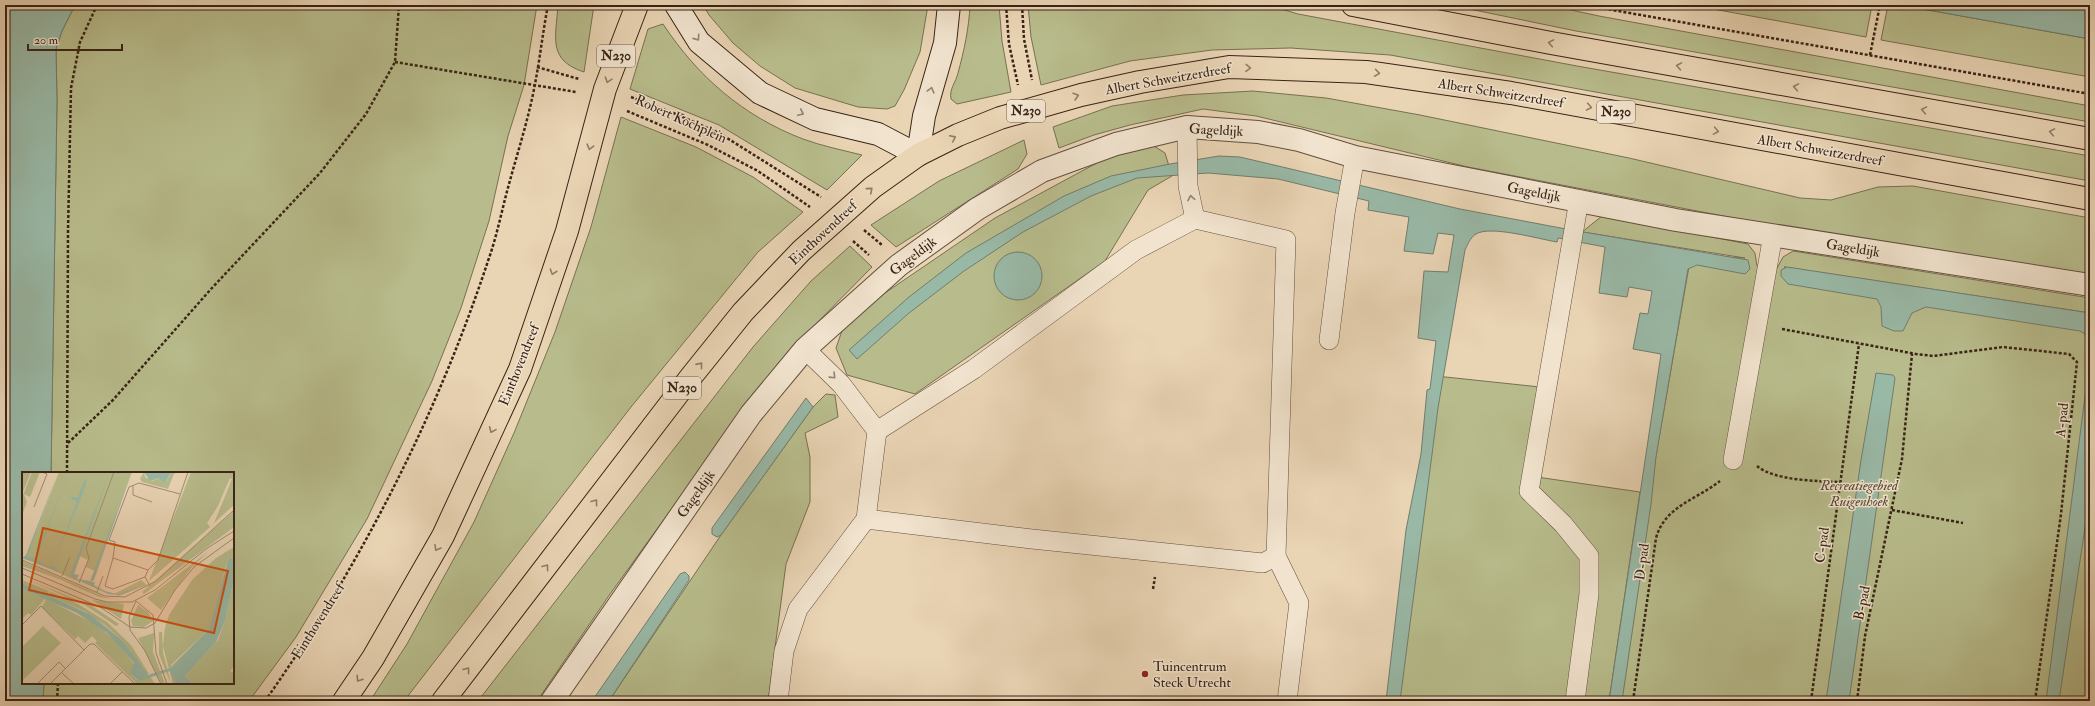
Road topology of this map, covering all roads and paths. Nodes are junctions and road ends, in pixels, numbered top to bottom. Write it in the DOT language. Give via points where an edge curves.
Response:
graph roads {
  1 [pos="97,5"];
  2 [pos="399,5"];
  3 [pos="548,5"];
  4 [pos="637,5"];
  5 [pos="676,5"];
  6 [pos="949,5"];
  7 [pos="1353,5"];
  8 [pos="1584,5"];
  9 [pos="1880,5"];
  10 [pos="1870,55"];
  11 [pos="395,62"];
  12 [pos="537,67"];
  13 [pos="535,84"];
  14 [pos="2090,94"];
  15 [pos="603,95"];
  16 [pos="1187,127"];
  17 [pos="2090,139"];
  18 [pos="918,155"];
  19 [pos="1356,157"];
  20 [pos="2090,199"];
  21 [pos="1579,200"];
  22 [pos="837,219"];
  23 [pos="1195,219"];
  24 [pos="1773,235"];
  25 [pos="899,265"];
  26 [pos="2090,285"];
  27 [pos="1781,328"];
  28 [pos="1329,340"];
  29 [pos="1860,344"];
  30 [pos="805,349"];
  31 [pos="1912,354"];
  32 [pos="877,431"];
  33 [pos="68,443"];
  34 [pos="1733,460"];
  35 [pos="67,472"];
  36 [pos="1840,482"];
  37 [pos="1892,510"];
  38 [pos="866,519"];
  39 [pos="1963,523"];
  40 [pos="1276,556"];
  41 [pos="58,684"];
  42 [pos="57,701"];
  43 [pos="265,701"];
  44 [pos="344,701"];
  45 [pos="443,701"];
  46 [pos="552,701"];
  47 [pos="778,701"];
  48 [pos="1287,701"];
  49 [pos="1575,701"];
  50 [pos="1633,701"];
  51 [pos="1811,701"];
  52 [pos="1857,701"];
  53 [pos="2035,701"];
  1 -- 33 [label="path" via="80,42 71,88"];
  2 -- 11 [label="path"];
  3 -- 12 [label="path"];
  4 -- 15 [label="highway, Einthovendreef / N230, one-way"];
  5 -- 18 [label="street, one-way" via="699,42 760,93 815,119 878,134"];
  18 -- 6 [label="street, one-way" via="924,116 945,43"];
  17 -- 7 [label="highway, one-way" via="1566,46"];
  8 -- 10 [label="path"];
  9 -- 10 [label="path"];
  10 -- 14 [label="path"];
  11 -- 13 [label="path"];
  11 -- 33 [label="path" via="366,114 320,173 211,289 113,400"];
  12 -- 13 [label="path, Einthovendreef"];
  12 -- 15 [label="path, Robert Kochplein"];
  13 -- 15 [label="path"];
  13 -- 43 [label="path, Einthovendreef" via="489,259 452,361 406,462 363,546 305,644"];
  15 -- 22 [label="path" via="758,171 810,206"];
  15 -- 22 [label="path, Robert Kochplein" via="676,114 718,134 812,190"];
  15 -- 44 [label="highway, Einthovendreef / N230, one-way" via="567,231 520,369 443,536 373,658"];
  16 -- 19 [label="street, Gageldijk" via="1258,132 1299,140"];
  23 -- 16 [label="lane, one-way" via="1187,177"];
  16 -- 25 [label="street, Gageldijk" via="1116,144 1042,171 977,209"];
  18 -- 20 [label="highway, Albert Schweitzerdreef / N230, one-way" via="1000,118 1081,95 1140,82 1229,67 1366,72 1511,93"];
  22 -- 18 [label="highway, Einthovendreef / N230, one-way" via="873,187"];
  19 -- 21 [label="street, Gageldijk"];
  19 -- 28 [label="lane" via="1345,213"];
  21 -- 24 [label="street, Gageldijk" via="1676,220"];
  21 -- 49 [label="lane" via="1529,491 1563,524 1589,556 1589,594"];
  22 -- 25 [label="path, Robert Kochplein" via="872,236"];
  22 -- 25 [label="path" via="873,260"];
  45 -- 22 [label="highway, Einthovendreef / N230, one-way" via="743,312 801,251"];
  23 -- 32 [label="lane" via="1136,250 974,369"];
  23 -- 40 [label="lane" via="1286,240"];
  24 -- 26 [label="street, Gageldijk"];
  24 -- 34 [label="lane"];
  25 -- 30 [label="street, Gageldijk"];
  27 -- 29 [label="path, A-pad"];
  29 -- 31 [label="path, A-pad"];
  29 -- 36 [label="path, C-pad"];
  30 -- 32 [label="lane, one-way" via="841,384"];
  30 -- 46 [label="street, Gageldijk" via="751,414"];
  31 -- 37 [label="path, B-pad" via="1902,459"];
  31 -- 53 [label="path, A-pad" via="1933,356 2003,347 2069,354 2077,362 2061,514"];
  32 -- 38 [label="lane"];
  33 -- 35 [label="path"];
  34 -- 36 [label="path" via="1752,462 1761,469 1794,478"];
  34 -- 50 [label="path, D-pad" via="1728,475 1665,518 1659,527"];
  36 -- 51 [label="path, C-pad"];
  37 -- 39 [label="path"];
  37 -- 52 [label="path, B-pad" via="1866,636"];
  38 -- 40 [label="lane" via="1263,563"];
  38 -- 47 [label="lane" via="798,609 784,651"];
  40 -- 48 [label="lane" via="1299,603"];
  41 -- 42 [label="path"];
}
